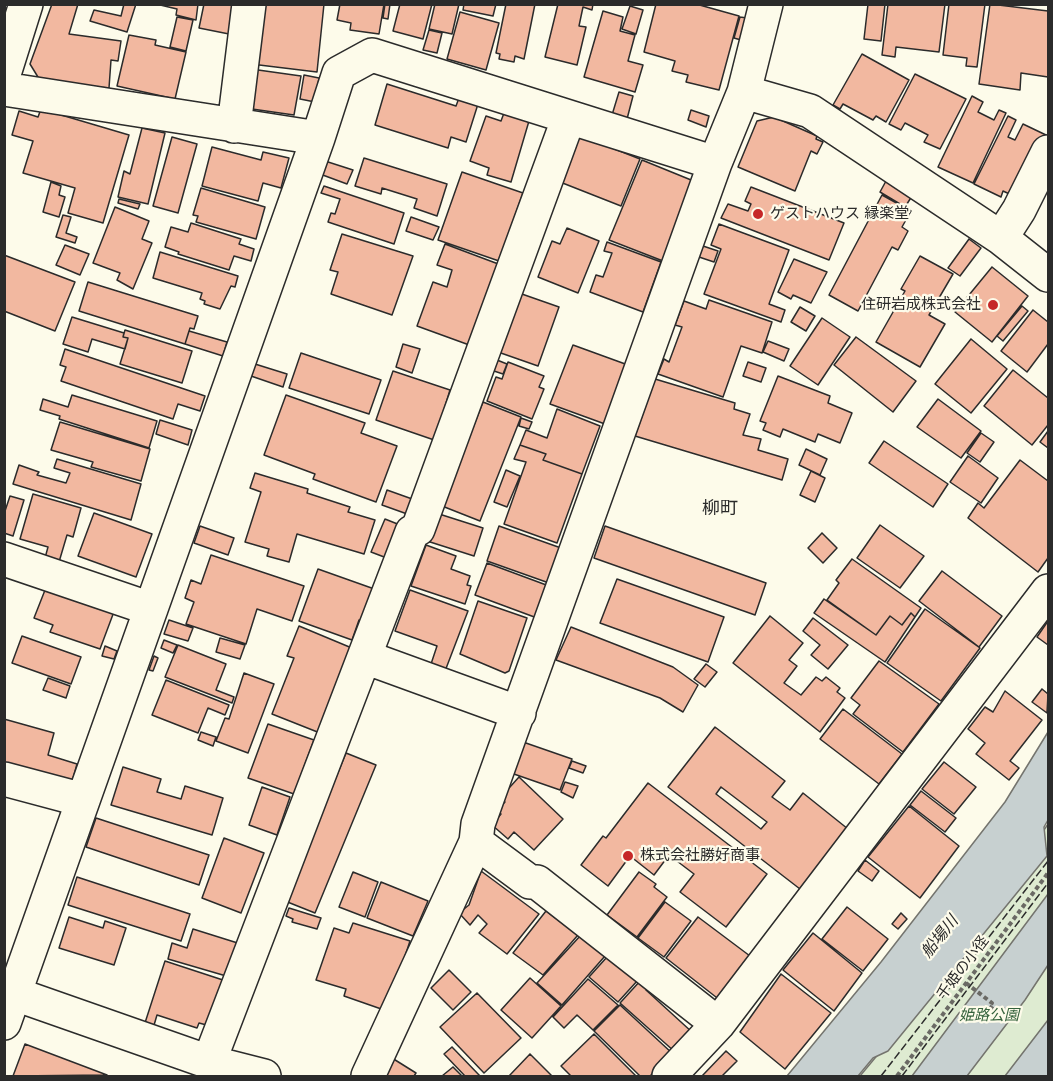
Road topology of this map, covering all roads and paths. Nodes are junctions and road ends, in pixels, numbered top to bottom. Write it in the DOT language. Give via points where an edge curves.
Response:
graph roads {
  1 [pos="26,4"];
  2 [pos="249,4"];
  3 [pos="766,4"];
  4 [pos="4,74"];
  5 [pos="4,89"];
  6 [pos="744,92"];
  7 [pos="569,117"];
  8 [pos="234,126"];
  9 [pos="318,138"];
  10 [pos="1048,152"];
  11 [pos="715,163"];
  12 [pos="1000,238"];
  13 [pos="1048,275"];
  14 [pos="4,559"];
  15 [pos="1048,591"];
  16 [pos="151,609"];
  17 [pos="365,657"];
  18 [pos="519,713"];
  19 [pos="4,778"];
  20 [pos="83,800"];
  21 [pos="476,842"];
  22 [pos="1048,873"];
  23 [pos="966,983"];
  24 [pos="10,1008"];
  25 [pos="1016,1018"];
  26 [pos="718,1024"];
  27 [pos="209,1062"];
  28 [pos="264,1077"];
  29 [pos="368,1077"];
  30 [pos="669,1077"];
  31 [pos="897,1077"];
  1 -- 4 [label="street"];
  2 -- 8 [label="street"];
  3 -- 6 [label="street"];
  5 -- 8 [label="street"];
  6 -- 11 [label="street"];
  6 -- 12 [label="street" via="810,111"];
  7 -- 9 [label="street" via="372,55 339,73"];
  7 -- 11 [label="street"];
  7 -- 17 [label="street" via="418,529 412,532"];
  8 -- 9 [label="street"];
  9 -- 16 [label="street"];
  10 -- 12 [label="street"];
  11 -- 18 [label="street"];
  12 -- 13 [label="street"];
  14 -- 16 [label="street"];
  15 -- 26 [label="street"];
  16 -- 20 [label="street"];
  17 -- 18 [label="street"];
  17 -- 27 [label="street"];
  18 -- 21 [label="street" via="478,824"];
  19 -- 20 [label="street"];
  20 -- 24 [label="street"];
  21 -- 26 [label="street" via="530,882 537,882"];
  21 -- 29 [label="street"];
  22 -- 23 [label="path, 千姫の小径"];
  23 -- 25 [label="path" via="992,1003 989,1006 998,1013 1002,1008"];
  23 -- 31 [label="path, 千姫の小径"];
  24 -- 27 [label="street"];
  26 -- 30 [label="street"];
  27 -- 28 [label="street"];
}
